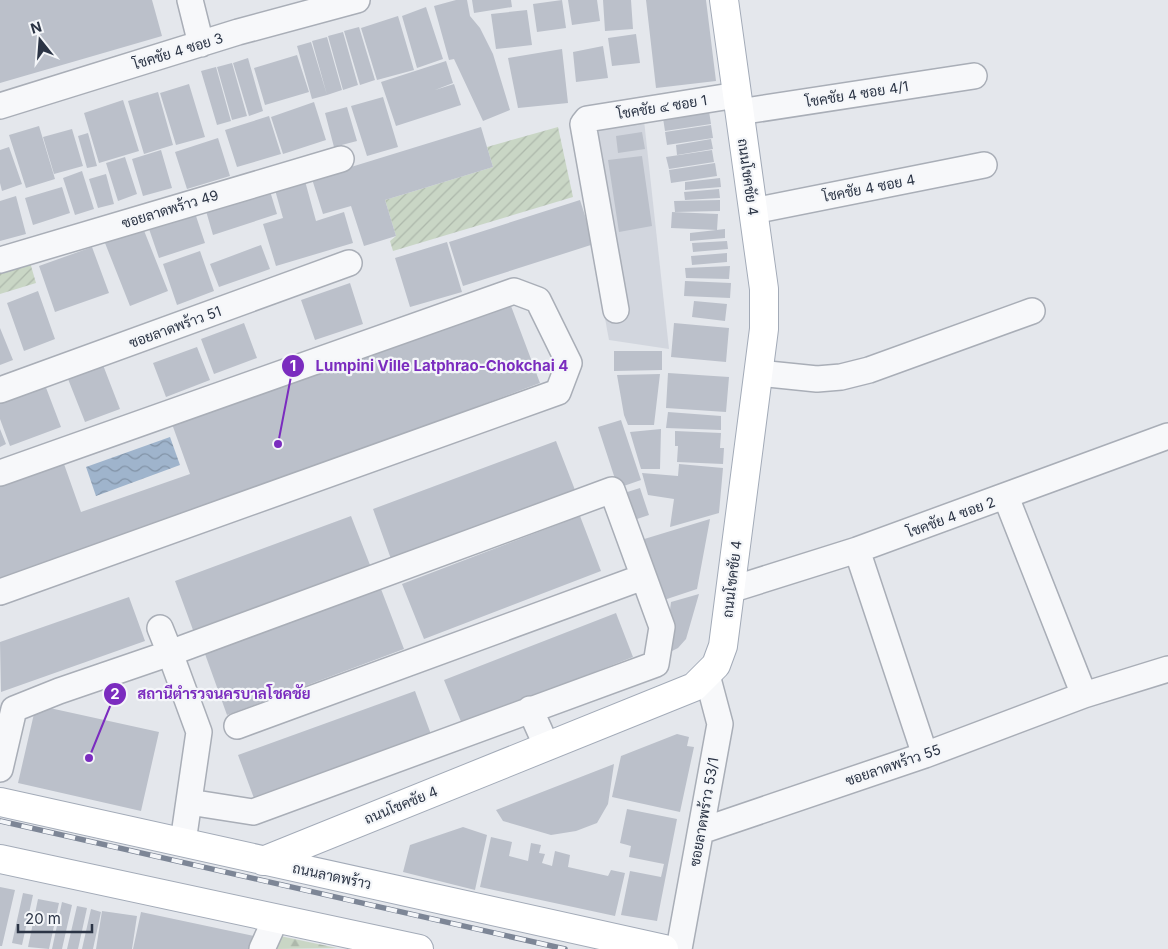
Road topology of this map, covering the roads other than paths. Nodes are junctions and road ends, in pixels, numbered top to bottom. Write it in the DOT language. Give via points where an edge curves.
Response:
graph roads {
  1 [pos="190,0"];
  2 [pos="724,0"];
  3 [pos="348,1"];
  4 [pos="201,44"];
  5 [pos="974,76"];
  6 [pos="738,103"];
  7 [pos="0,106"];
  8 [pos="341,159"];
  9 [pos="984,165"];
  10 [pos="753,211"];
  11 [pos="0,260"];
  12 [pos="349,263"];
  13 [pos="616,310"];
  14 [pos="1032,311"];
  15 [pos="759,373"];
  16 [pos="0,390"];
  17 [pos="1168,436"];
  18 [pos="0,473"];
  19 [pos="1006,497"];
  20 [pos="857,550"];
  21 [pos="643,576"];
  22 [pos="730,590"];
  23 [pos="0,592"];
  24 [pos="160,628"];
  25 [pos="170,653"];
  26 [pos="1168,670"];
  27 [pos="707,676"];
  28 [pos="1084,695"];
  29 [pos="530,709"];
  30 [pos="7,711"];
  31 [pos="237,726"];
  32 [pos="546,747"];
  33 [pos="925,755"];
  34 [pos="0,769"];
  35 [pos="0,802"];
  36 [pos="189,802"];
  37 [pos="701,831"];
  38 [pos="183,842"];
  39 [pos="0,859"];
  40 [pos="263,861"];
  41 [pos="276,918"];
  42 [pos="262,949"];
  43 [pos="418,949"];
  44 [pos="664,949"];
  45 [pos="679,949"];
  1 -- 4 [label="street"];
  2 -- 6 [label="main road, ถนนโชคชัย 4"];
  3 -- 4 [label="street, โชคชัย 4 ซอย 3"];
  4 -- 7 [label="street, โชคชัย 4 ซอย 3"];
  5 -- 6 [label="street, โชคชัย 4 ซอย 4/1"];
  6 -- 10 [label="main road, ถนนโชคชัย 4"];
  6 -- 13 [label="street, โชคชัย ๔ ซอย 1" via="587,119 583,124"];
  8 -- 11 [label="street, ซอยลาดพร้าว 49"];
  9 -- 10 [label="street, โชคชัย 4 ซอย 4"];
  10 -- 15 [label="main road, ถนนโชคชัย 4" via="764,289"];
  12 -- 16 [label="street, ซอยลาดพร้าว 51"];
  14 -- 15 [label="street" via="841,377 817,379"];
  15 -- 22 [label="main road, ถนนโชคชัย 4"];
  17 -- 19 [label="street, โชคชัย 4 ซอย 2"];
  18 -- 23 [label="street" via="514,291 538,300 569,363 558,392"];
  19 -- 20 [label="street, โชคชัย 4 ซอย 2"];
  19 -- 28 [label="street"];
  20 -- 22 [label="street, โชคชัย 4 ซอย 2"];
  20 -- 33 [label="street"];
  21 -- 25 [label="street" via="612,490"];
  21 -- 29 [label="street" via="662,627 656,664"];
  21 -- 31 [label="street"];
  22 -- 27 [label="main road, ถนนโชคชัย 4" via="723,646 716,665"];
  24 -- 25 [label="street"];
  25 -- 30 [label="street"];
  25 -- 36 [label="street" via="199,732"];
  26 -- 28 [label="street, ซอยลาดพร้าว 55"];
  27 -- 32 [label="main road, ถนนโชคชัย 4" via="694,687"];
  27 -- 37 [label="street, ซอยลาดพร้าว 53/1" via="720,724"];
  28 -- 33 [label="street, ซอยลาดพร้าว 55"];
  29 -- 32 [label="street"];
  29 -- 36 [label="street" via="253,812"];
  30 -- 34 [label="street"];
  32 -- 40 [label="main road, ถนนโชคชัย 4"];
  33 -- 37 [label="street, ซอยลาดพร้าว 55"];
  35 -- 38 [label="main road, ถนนลาดพร้าว"];
  36 -- 38 [label="street"];
  37 -- 45 [label="street, ซอยลาดพร้าว 53/1"];
  38 -- 40 [label="main road, ถนนลาดพร้าว"];
  39 -- 41 [label="main road"];
  40 -- 44 [label="main road, ถนนลาดพร้าว"];
  41 -- 42 [label="street"];
  41 -- 43 [label="main road"];
}
